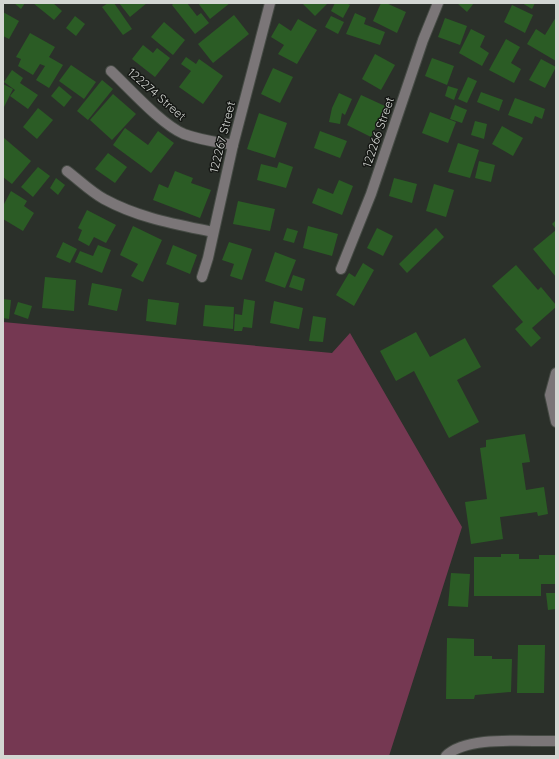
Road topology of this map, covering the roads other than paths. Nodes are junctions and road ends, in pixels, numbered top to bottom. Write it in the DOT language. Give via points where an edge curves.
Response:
graph roads {
  1 [pos="270,3"];
  2 [pos="438,3"];
  3 [pos="111,71"];
  4 [pos="233,145"];
  5 [pos="67,171"];
  6 [pos="213,232"];
  7 [pos="341,269"];
  8 [pos="202,277"];
  9 [pos="556,373"];
  10 [pos="556,422"];
  11 [pos="556,742"];
  12 [pos="446,756"];
  1 -- 4 [label="street, 122267 Street"];
  2 -- 7 [label="street, 122266 Street" via="371,194"];
  3 -- 4 [label="street, 122274 Street" via="176,130"];
  4 -- 6 [label="street, 122267 Street"];
  5 -- 6 [label="street" via="102,198 125,209 153,220"];
  6 -- 8 [label="street, 122267 Street"];
  9 -- 10 [label="street" via="550,395"];
  11 -- 12 [label="street" via="474,742 458,747"];
}
